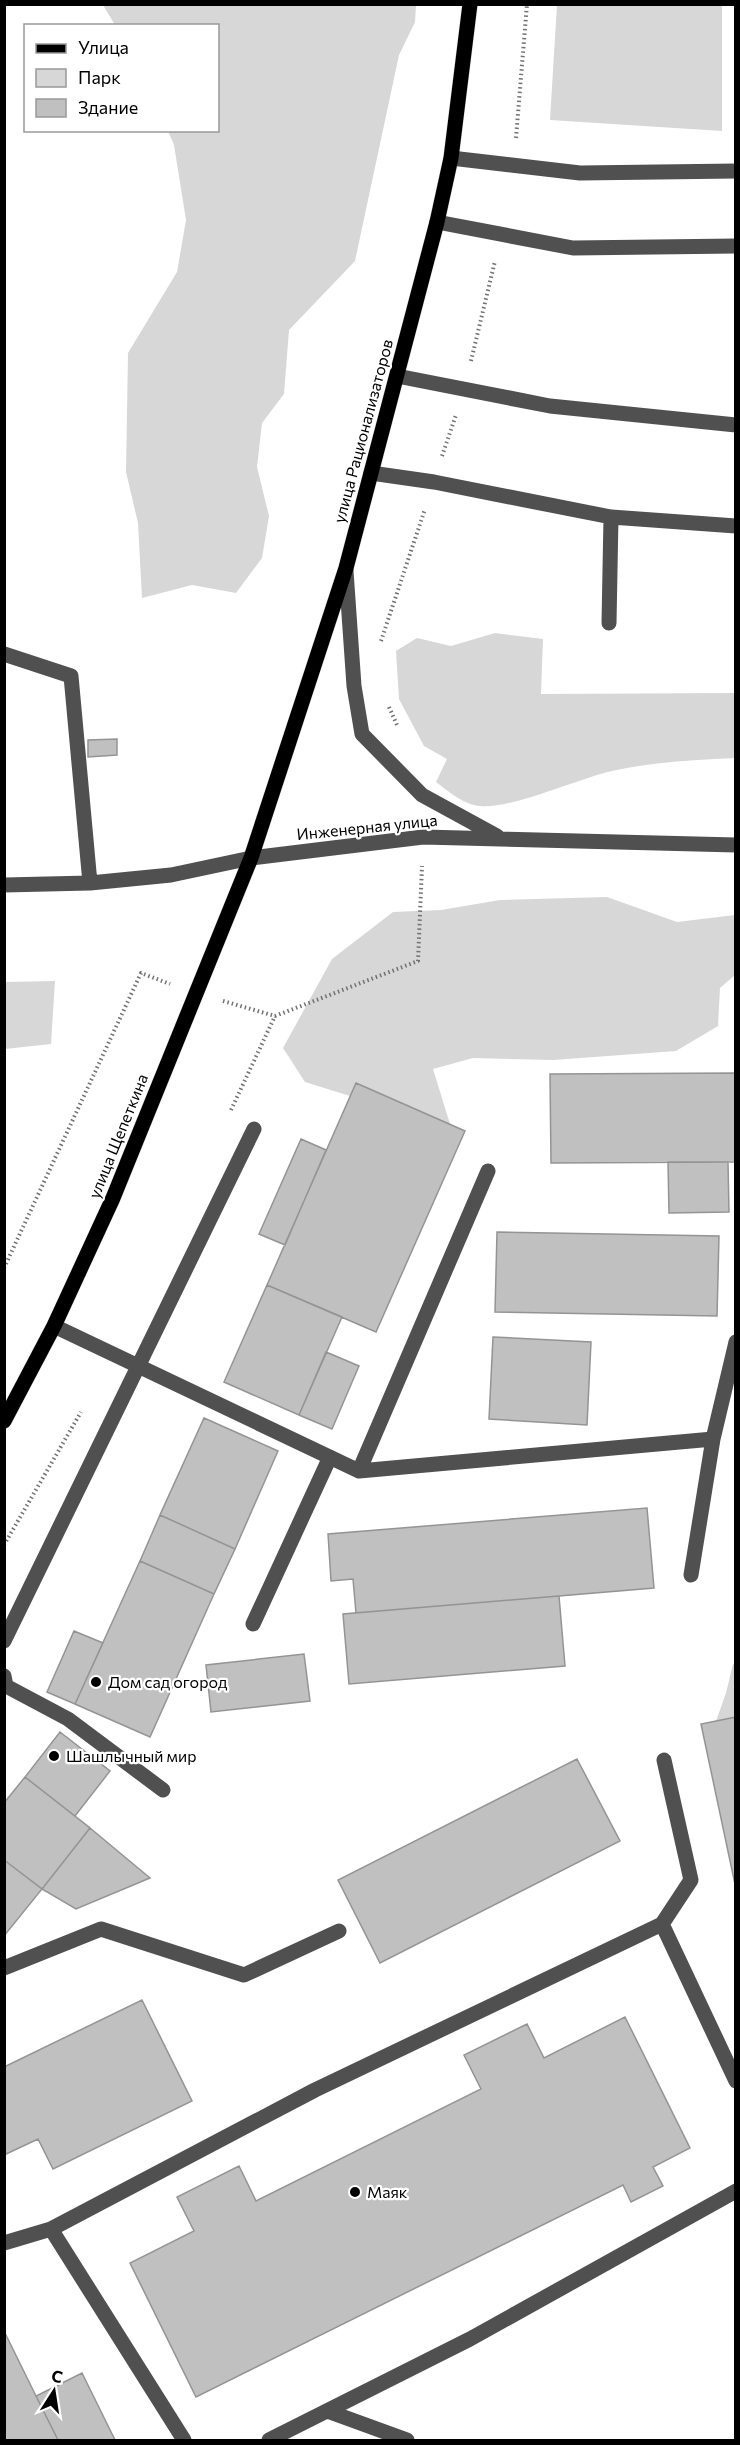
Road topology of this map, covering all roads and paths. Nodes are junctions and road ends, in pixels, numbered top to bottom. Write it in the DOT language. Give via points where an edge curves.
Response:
graph roads {
  1 [pos="470,4"];
  2 [pos="451,158"];
  3 [pos="735,171"];
  4 [pos="437,222"];
  5 [pos="735,246"];
  6 [pos="397,376"];
  7 [pos="735,425"];
  8 [pos="371,473"];
  9 [pos="611,517"];
  10 [pos="735,526"];
  11 [pos="346,568"];
  12 [pos="609,623"];
  13 [pos="4,654"];
  14 [pos="500,838"];
  15 [pos="735,845"];
  16 [pos="251,858"];
  17 [pos="90,883"];
  18 [pos="4,885"];
  19 [pos="254,1129"];
  20 [pos="488,1172"];
  21 [pos="54,1326"];
  22 [pos="735,1342"];
  23 [pos="139,1365"];
  24 [pos="4,1420"];
  25 [pos="713,1439"];
  26 [pos="330,1457"];
  27 [pos="359,1471"];
  28 [pos="691,1575"];
  29 [pos="253,1624"];
  30 [pos="4,1641"];
  31 [pos="4,1677"];
  32 [pos="664,1760"];
  33 [pos="163,1790"];
  34 [pos="662,1924"];
  35 [pos="339,1932"];
  36 [pos="4,1968"];
  37 [pos="735,2081"];
  38 [pos="735,2192"];
  39 [pos="51,2229"];
  40 [pos="4,2242"];
  41 [pos="330,2412"];
  42 [pos="184,2440"];
  43 [pos="269,2440"];
  44 [pos="407,2440"];
  1 -- 2 [label="main road, улица Рационализаторов"];
  2 -- 3 [label="street" via="580,173"];
  2 -- 4 [label="main road, улица Рационализаторов"];
  4 -- 5 [label="street" via="573,248"];
  4 -- 6 [label="main road, улица Рационализаторов"];
  6 -- 7 [label="street" via="550,406"];
  6 -- 8 [label="main road, улица Рационализаторов"];
  8 -- 9 [label="street"];
  8 -- 11 [label="main road, улица Рационализаторов"];
  9 -- 10 [label="street"];
  9 -- 12 [label="street"];
  11 -- 14 [label="street" via="354,686 362,734 422,795"];
  11 -- 16 [label="main road, улица Рационализаторов"];
  13 -- 17 [label="street" via="71,676"];
  14 -- 15 [label="street, Инженерная улица"];
  14 -- 16 [label="street, Инженерная улица" via="423,837"];
  16 -- 17 [label="street, Инженерная улица" via="171,875"];
  16 -- 21 [label="main road, улица Щепеткина" via="114,1198"];
  17 -- 18 [label="street, Инженерная улица"];
  19 -- 23 [label="street"];
  20 -- 27 [label="street"];
  21 -- 23 [label="street"];
  21 -- 24 [label="main road, улица Щепеткина"];
  22 -- 25 [label="street"];
  23 -- 26 [label="street"];
  23 -- 30 [label="street"];
  25 -- 27 [label="street"];
  25 -- 28 [label="street"];
  26 -- 27 [label="street"];
  26 -- 29 [label="street"];
  31 -- 33 [label="street" via="6,1686 68,1719"];
  32 -- 34 [label="street" via="691,1880"];
  34 -- 37 [label="street"];
  34 -- 39 [label="street" via="315,2090"];
  35 -- 36 [label="street" via="244,1975 101,1929"];
  38 -- 41 [label="street" via="470,2340"];
  39 -- 40 [label="street"];
  39 -- 42 [label="street"];
  41 -- 43 [label="street"];
  41 -- 44 [label="street"];
}
